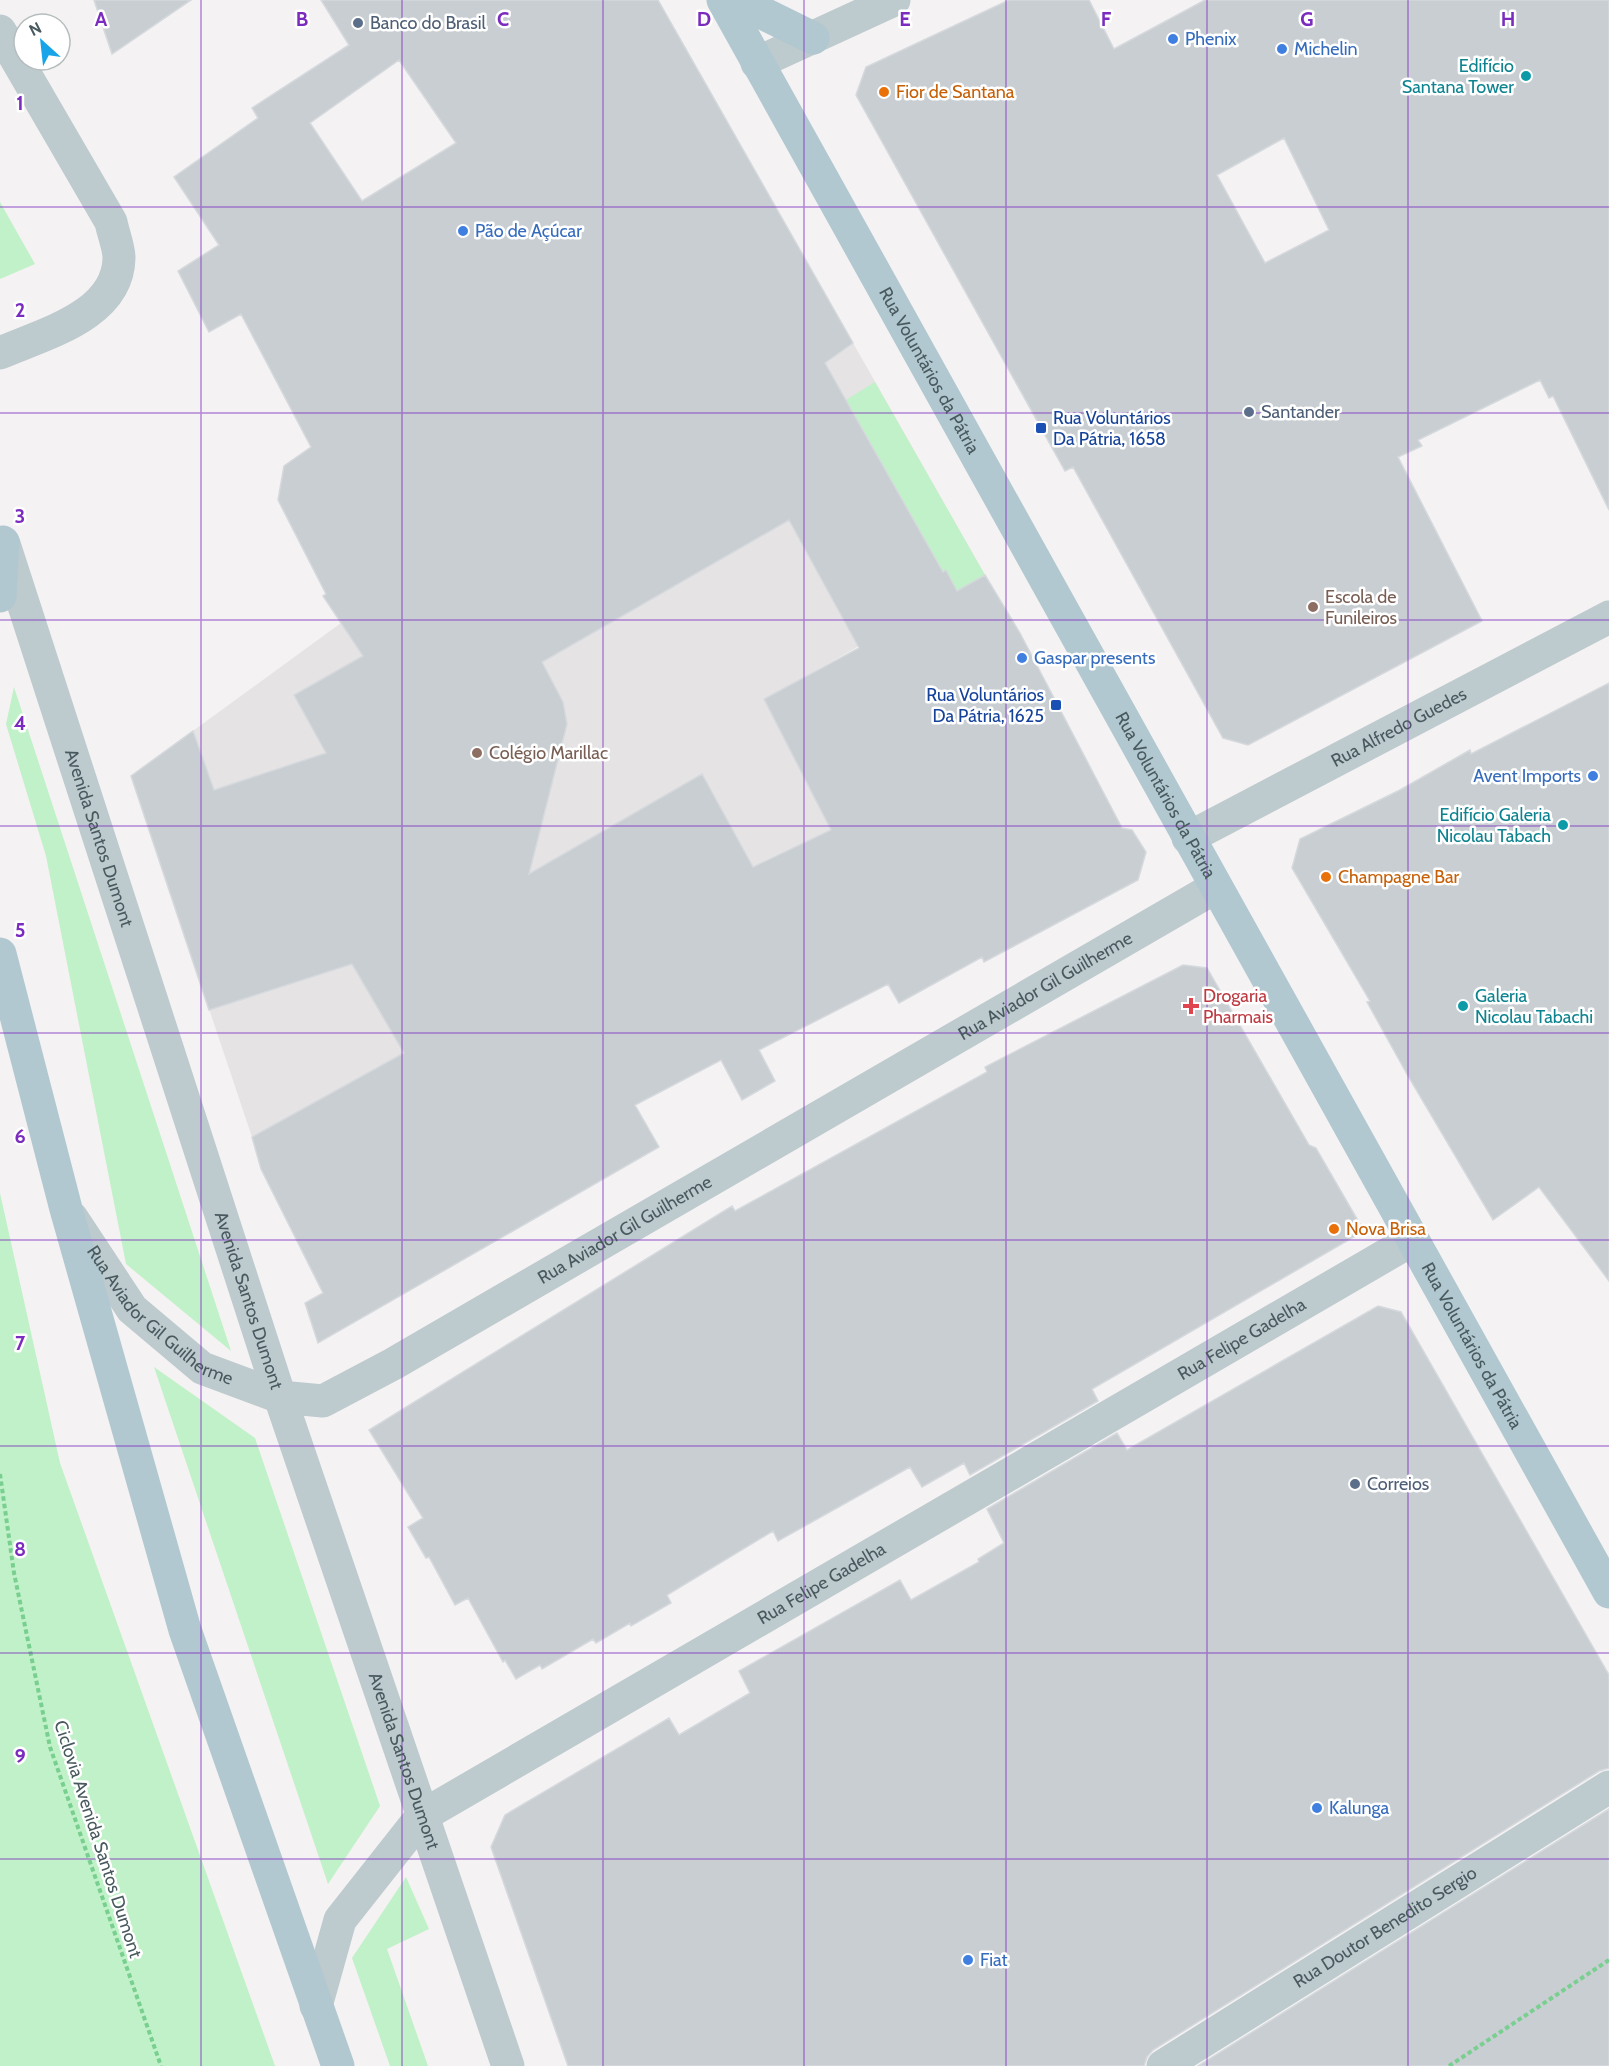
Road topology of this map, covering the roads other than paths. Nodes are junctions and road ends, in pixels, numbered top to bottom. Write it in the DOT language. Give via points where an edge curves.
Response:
graph roads {
  1 [pos="723,0"];
  2 [pos="736,0"];
  3 [pos="894,0"];
  4 [pos="0,31"];
  5 [pos="813,38"];
  6 [pos="757,63"];
  7 [pos="0,352"];
  8 [pos="2,537"];
  9 [pos="0,596"];
  10 [pos="1609,617"];
  11 [pos="1188,838"];
  12 [pos="1216,887"];
  13 [pos="1,960"];
  14 [pos="66,1209"];
  15 [pos="1413,1240"];
  16 [pos="280,1397"];
  17 [pos="1609,1592"];
  18 [pos="1609,1787"];
  19 [pos="422,1816"];
  20 [pos="316,2006"];
  21 [pos="338,2066"];
  22 [pos="508,2066"];
  23 [pos="1163,2066"];
  1 -- 6 [label="main road, Rua Voluntários da Pátria"];
  2 -- 5 [label="main road"];
  3 -- 5 [label="street"];
  4 -- 7 [label="street" via="111,222 119,257 114,287 81,318"];
  5 -- 6 [label="street"];
  6 -- 11 [label="main road, Rua Voluntários da Pátria"];
  8 -- 9 [label="main road"];
  8 -- 16 [label="street, Avenida Santos Dumont"];
  10 -- 11 [label="street, Rua Alfredo Guedes"];
  11 -- 12 [label="main road, Rua Voluntários da Pátria"];
  12 -- 15 [label="main road, Rua Voluntários da Pátria"];
  12 -- 16 [label="street, Rua Aviador Gil Guilherme" via="378,1373 323,1401"];
  13 -- 14 [label="main road"];
  14 -- 16 [label="street, Rua Aviador Gil Guilherme" via="132,1309 202,1368"];
  14 -- 20 [label="main road" via="184,1630"];
  15 -- 17 [label="main road, Rua Voluntários da Pátria"];
  15 -- 19 [label="street, Rua Felipe Gadelha"];
  16 -- 19 [label="street, Avenida Santos Dumont"];
  18 -- 23 [label="street, Rua Doutor Benedito Sergio"];
  19 -- 20 [label="street, Rua Felipe Gadelha" via="339,1920"];
  19 -- 22 [label="street, Avenida Santos Dumont"];
  20 -- 21 [label="main road"];
}
